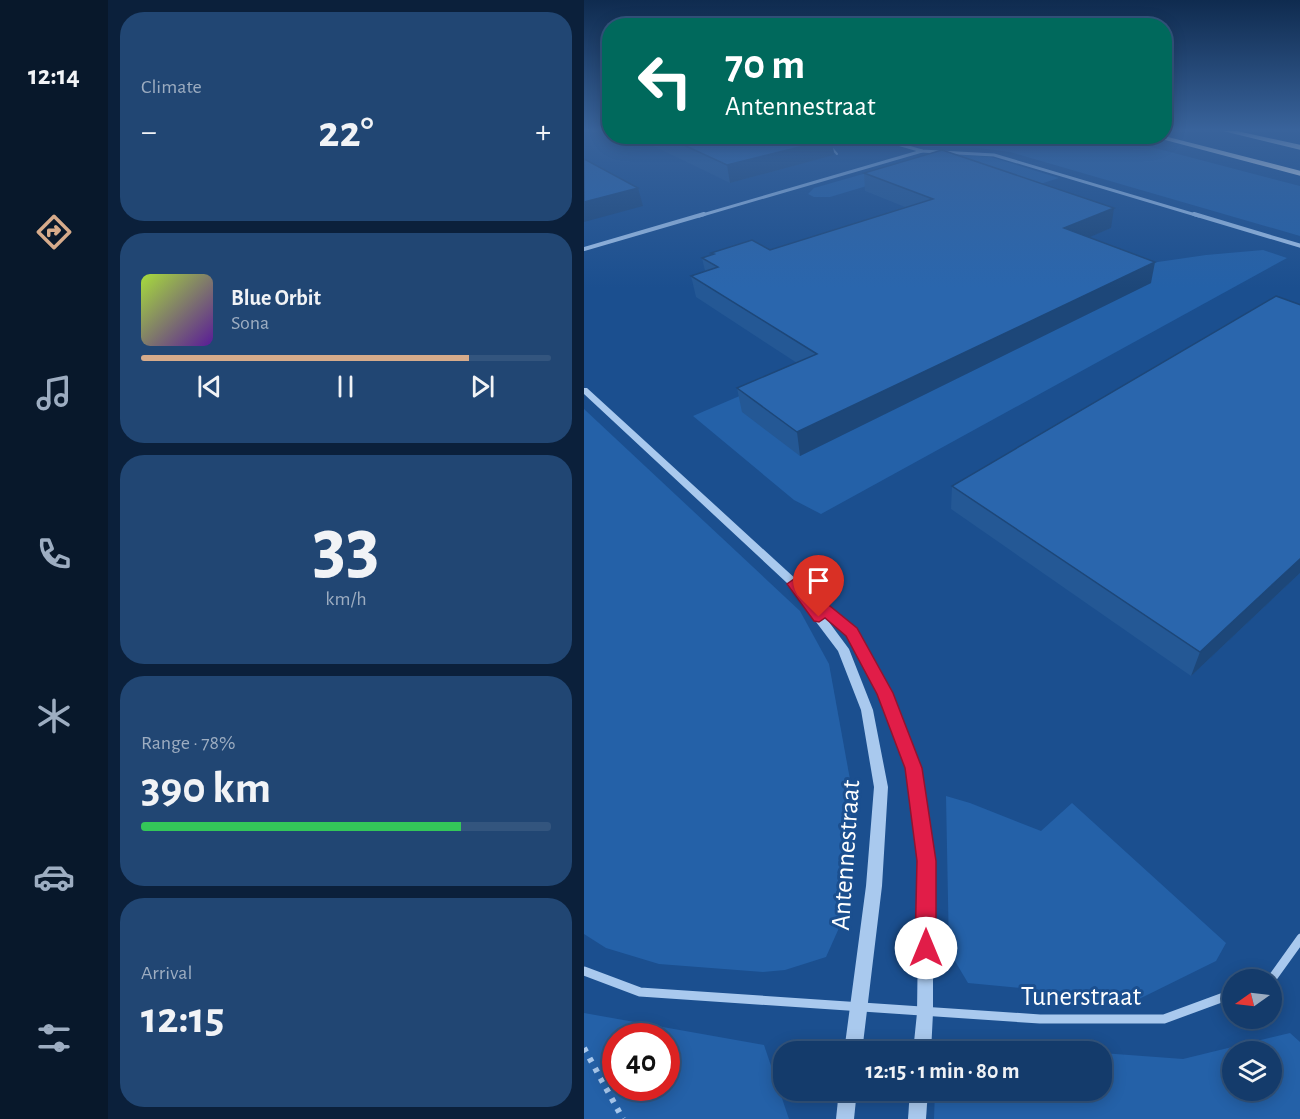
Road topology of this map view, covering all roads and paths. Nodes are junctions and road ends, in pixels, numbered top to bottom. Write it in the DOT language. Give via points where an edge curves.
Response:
graph roads {
  1 [pos="811,183"];
  2 [pos="1089,183"];
  3 [pos="1301,246"];
  4 [pos="584,249"];
  5 [pos="584,390"];
  6 [pos="794,584"];
  7 [pos="1301,938"];
  8 [pos="1279,969"];
  9 [pos="584,971"];
  10 [pos="1222,998"];
  11 [pos="858,1007"];
  12 [pos="925,1013"];
  13 [pos="854,1041"];
  14 [pos="923,1041"];
  15 [pos="584,1048"];
  16 [pos="847,1101"];
  17 [pos="918,1101"];
  18 [pos="623,1119"];
  19 [pos="845,1119"];
  20 [pos="917,1119"];
  1 -- 4 [label="street"];
  2 -- 3 [label="street"];
  5 -- 6 [label="street, Antennestraat"];
  6 -- 11 [label="street, Antennestraat" via="843,649 867,710 881,786 874,886"];
  6 -- 12 [label="street, Antennestraat" via="852,632 885,693 914,768 926,861"];
  7 -- 8 [label="street"];
  9 -- 11 [label="street" via="640,992"];
  10 -- 12 [label="street, Tunerstraat" via="1164,1018 1040,1020"];
  11 -- 12 [label="street"];
  11 -- 13 [label="street, Antennestraat"];
  12 -- 14 [label="street, Antennestraat"];
  15 -- 18 [label="path"];
  16 -- 19 [label="street"];
  17 -- 20 [label="street"];
}
